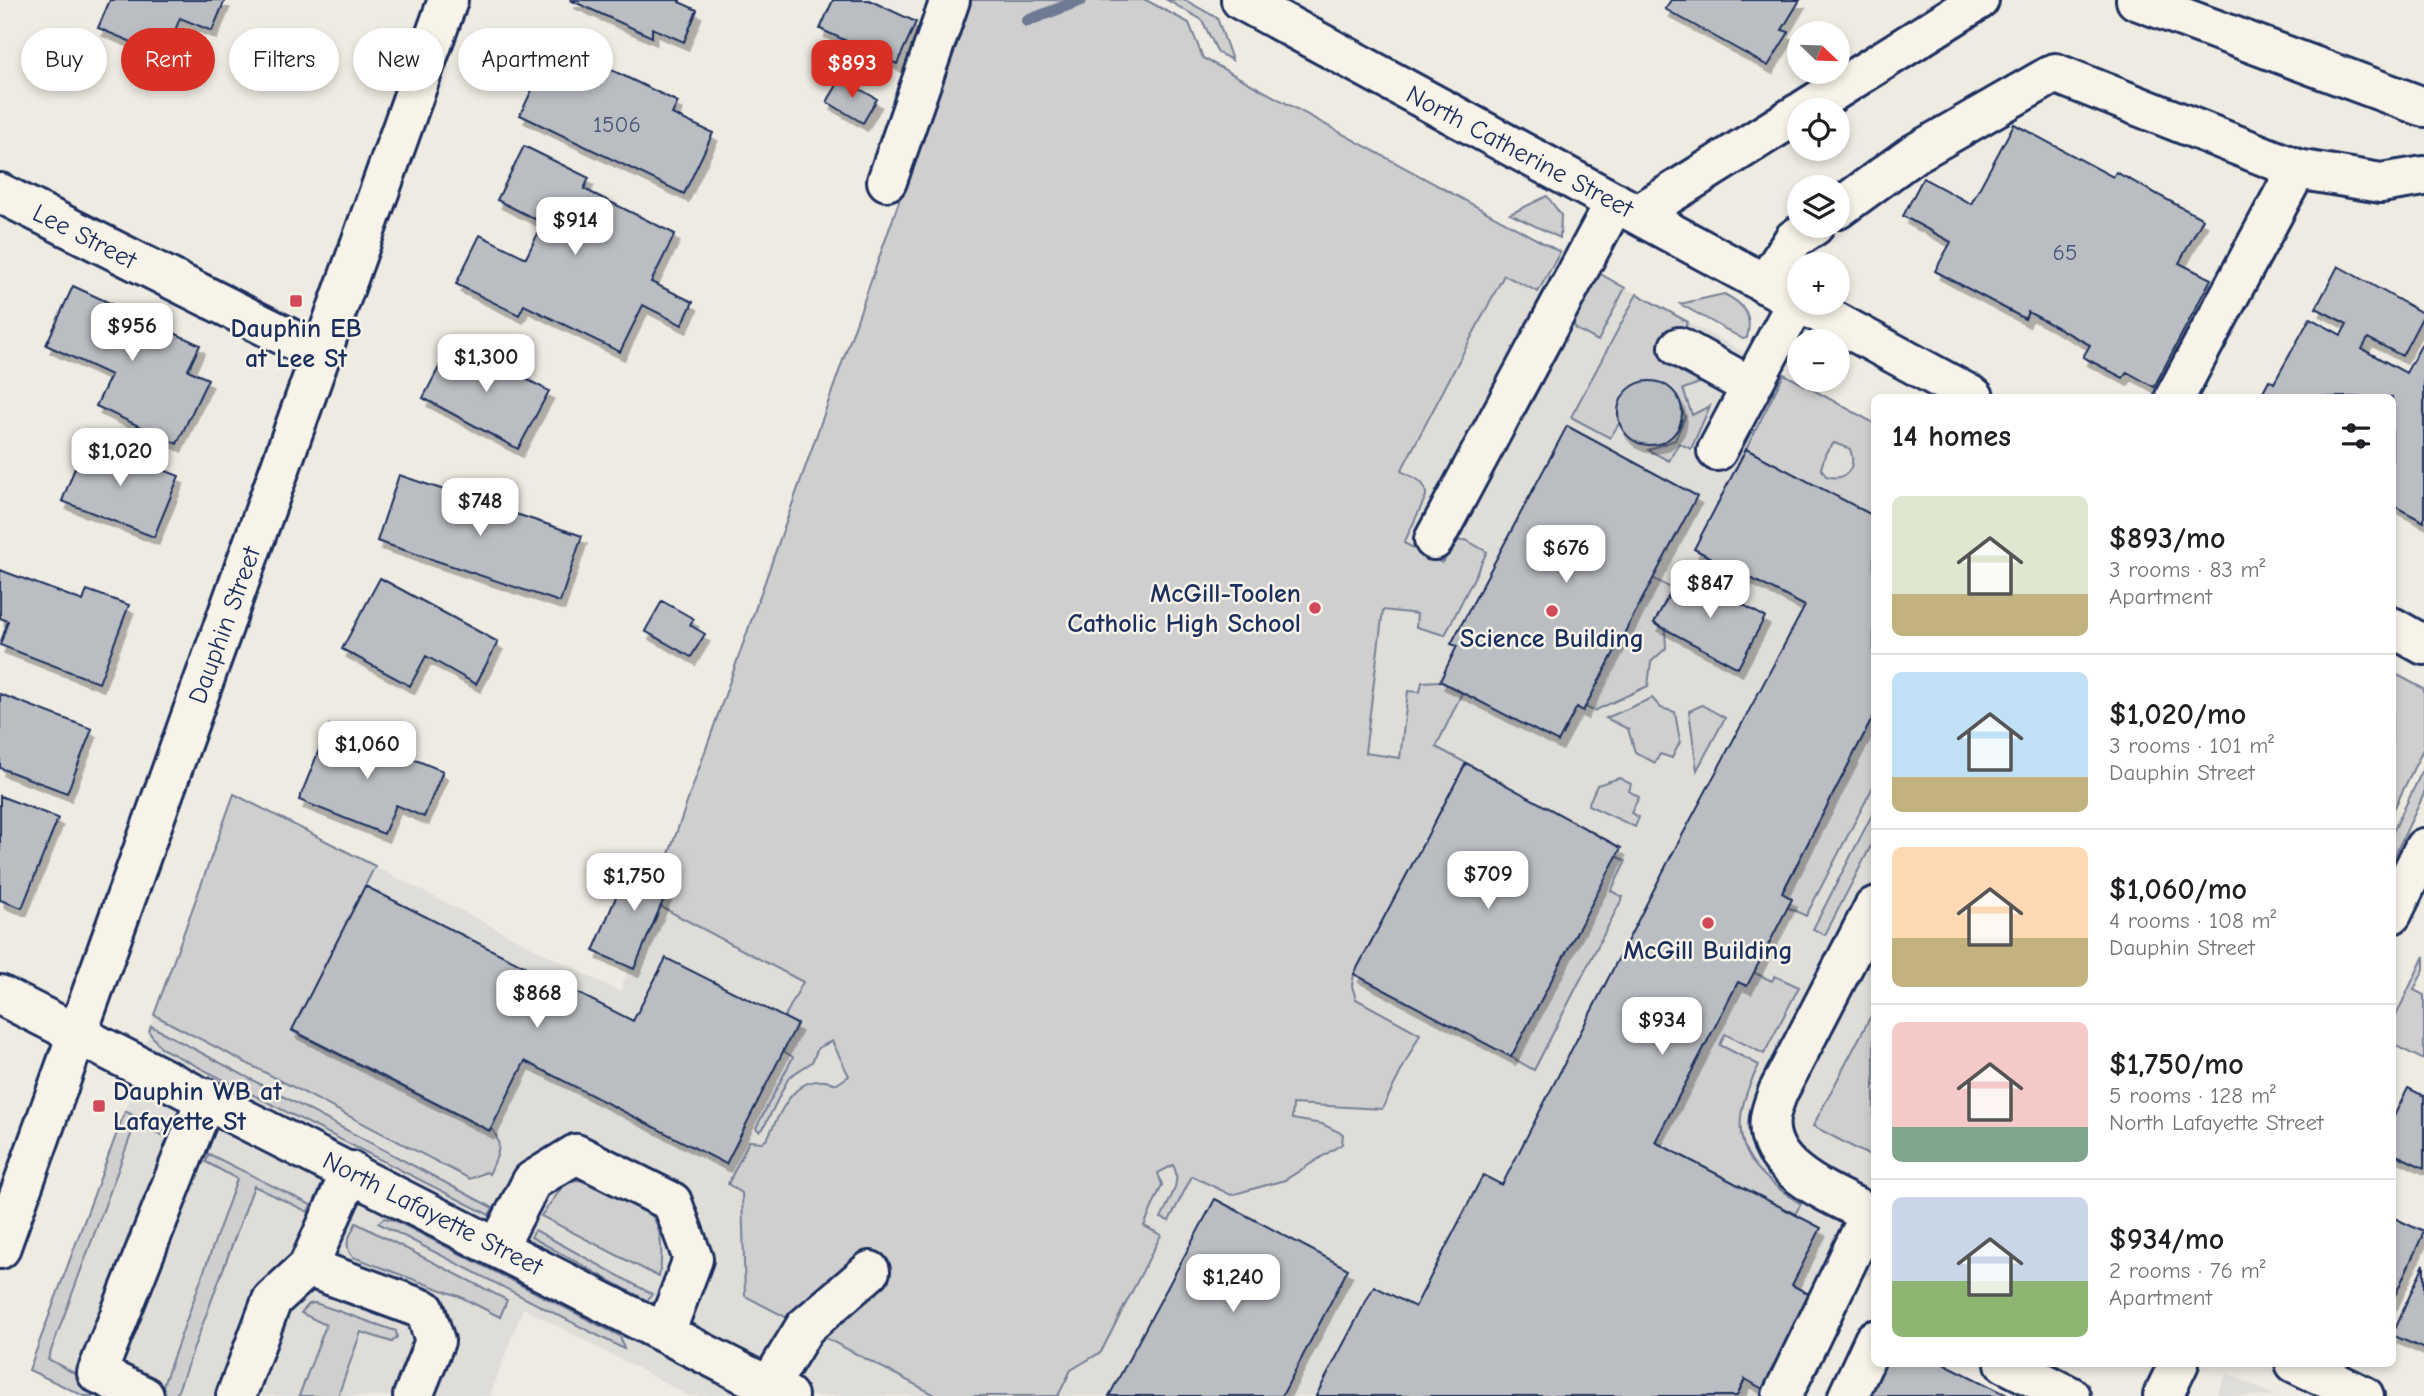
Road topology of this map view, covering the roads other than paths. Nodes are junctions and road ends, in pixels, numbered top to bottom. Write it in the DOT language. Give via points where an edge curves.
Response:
graph roads {
  1 [pos="448,0"];
  2 [pos="950,0"];
  3 [pos="1306,0"];
  4 [pos="1979,0"];
  5 [pos="2137,0"];
  6 [pos="1256,8"];
  7 [pos="1823,98"];
  8 [pos="2424,107"];
  9 [pos="1787,120"];
  10 [pos="2297,169"];
  11 [pos="2424,176"];
  12 [pos="887,181"];
  13 [pos="0,193"];
  14 [pos="1850,200"];
  15 [pos="1627,208"];
  16 [pos="1787,295"];
  17 [pos="1787,306"];
  18 [pos="1824,315"];
  19 [pos="1679,347"];
  20 [pos="321,354"];
  21 [pos="1750,386"];
  22 [pos="1969,394"];
  23 [pos="2177,394"];
  24 [pos="1717,452"];
  25 [pos="1434,540"];
  26 [pos="2396,629"];
  27 [pos="2424,645"];
  28 [pos="2424,848"];
  29 [pos="2396,906"];
  30 [pos="1871,913"];
  31 [pos="0,995"];
  32 [pos="76,1035"];
  33 [pos="206,1098"];
  34 [pos="351,1171"];
  35 [pos="1871,1214"];
  36 [pos="1871,1217"];
  37 [pos="498,1247"];
  38 [pos="0,1249"];
  39 [pos="309,1267"];
  40 [pos="870,1271"];
  41 [pos="665,1333"];
  42 [pos="1871,1346"];
  43 [pos="2013,1367"];
  44 [pos="2303,1367"];
  45 [pos="778,1391"];
  46 [pos="144,1396"];
  47 [pos="236,1396"];
  48 [pos="413,1396"];
  49 [pos="1782,1396"];
  50 [pos="1848,1396"];
  51 [pos="2070,1396"];
  52 [pos="2364,1396"];
  1 -- 20 [label="street, Dauphin Street"];
  2 -- 12 [label="street"];
  3 -- 6 [label="street"];
  4 -- 7 [label="street"];
  5 -- 8 [label="street"];
  6 -- 15 [label="street, North Catherine Street"];
  9 -- 15 [label="street"];
  10 -- 11 [label="street" via="2381,183"];
  10 -- 14 [label="street" via="2055,73 1912,155"];
  10 -- 23 [label="street"];
  13 -- 20 [label="street, Lee Street"];
  15 -- 16 [label="street, North Catherine Street"];
  15 -- 25 [label="street"];
  17 -- 21 [label="street"];
  18 -- 22 [label="street, North Catherine Street"];
  19 -- 21 [label="street"];
  20 -- 32 [label="street, Dauphin Street"];
  21 -- 24 [label="street"];
  26 -- 27 [label="street"];
  28 -- 29 [label="street"];
  30 -- 35 [label="street" via="1778,1092 1769,1120 1776,1151 1794,1172"];
  31 -- 32 [label="street, North Lafayette Street"];
  32 -- 33 [label="street, North Lafayette Street"];
  32 -- 38 [label="street, Dauphin Street"];
  33 -- 34 [label="street, North Lafayette Street"];
  33 -- 46 [label="street" via="97,1373"];
  34 -- 37 [label="street, North Lafayette Street"];
  34 -- 39 [label="street"];
  36 -- 49 [label="street"];
  37 -- 41 [label="street, North Lafayette Street"];
  37 -- 41 [label="street" via="532,1181 576,1154 673,1202 694,1259"];
  39 -- 47 [label="street" via="272,1300"];
  39 -- 48 [label="street" via="425,1310 435,1341"];
  40 -- 45 [label="street" via="805,1327"];
  41 -- 45 [label="street, North Lafayette Street"];
  42 -- 50 [label="street"];
  43 -- 51 [label="street"];
  44 -- 52 [label="street"];
}
